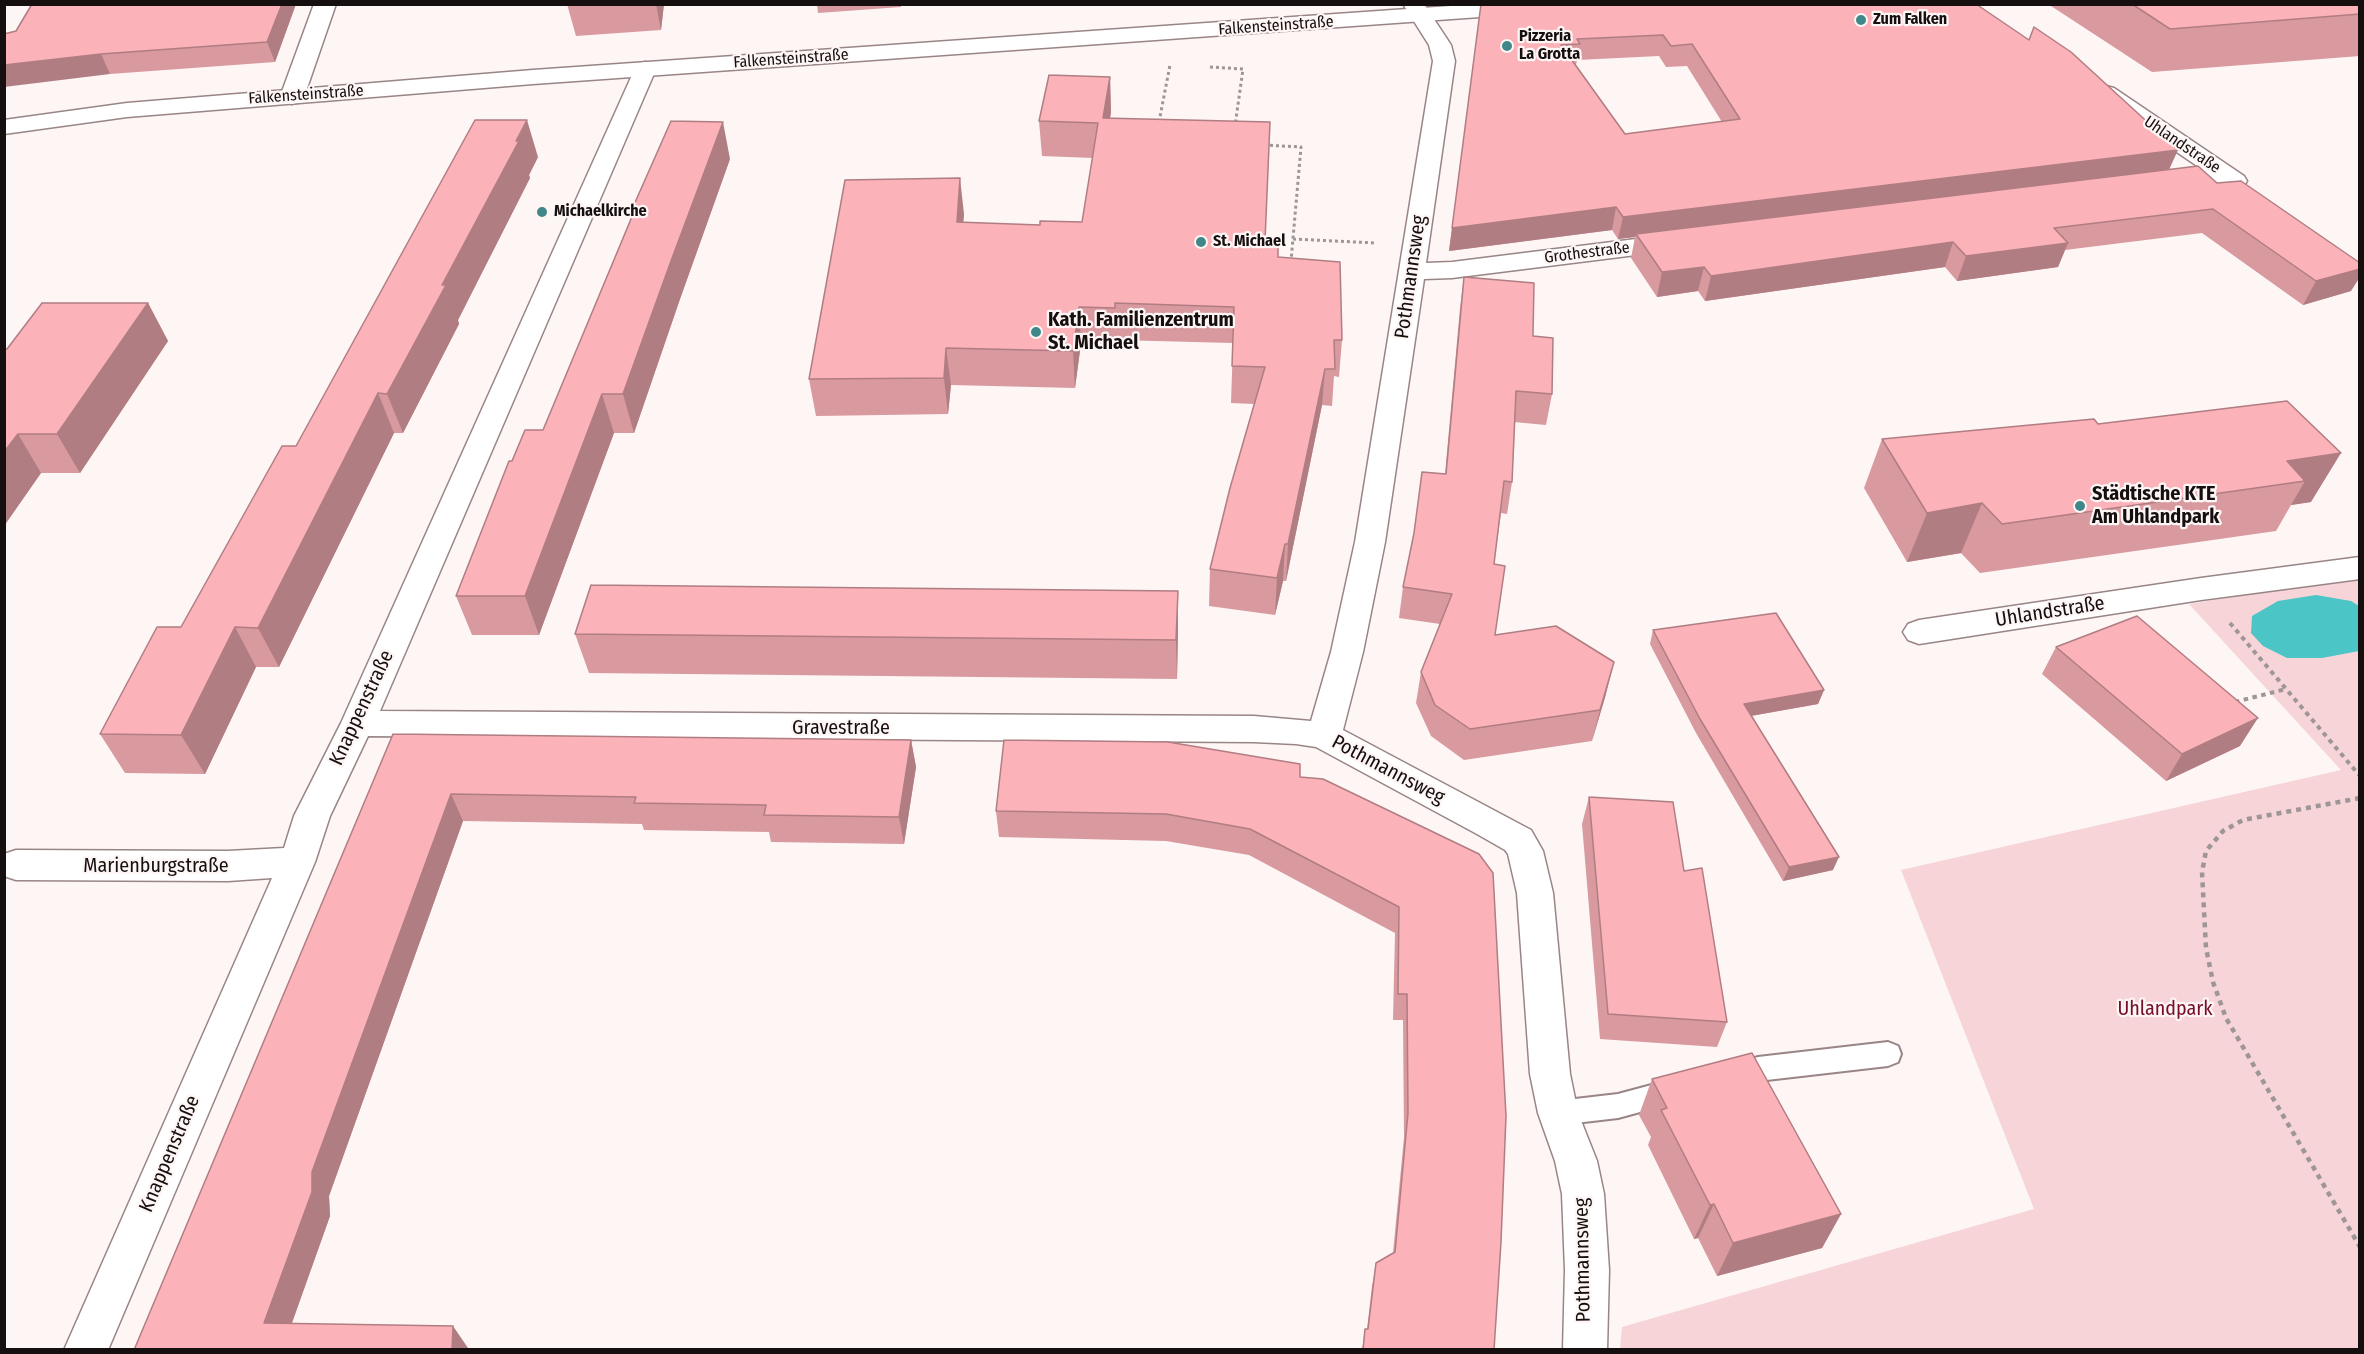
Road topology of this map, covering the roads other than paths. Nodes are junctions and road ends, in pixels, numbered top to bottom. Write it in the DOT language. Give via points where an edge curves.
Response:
graph roads {
  1 [pos="325,4"];
  2 [pos="1579,4"];
  3 [pos="1417,10"];
  4 [pos="645,69"];
  5 [pos="2084,78"];
  6 [pos="292,97"];
  7 [pos="4,126"];
  8 [pos="2226,175"];
  9 [pos="2143,185"];
  10 [pos="2255,194"];
  11 [pos="1702,239"];
  12 [pos="1413,271"];
  13 [pos="2360,568"];
  14 [pos="1919,632"];
  15 [pos="358,723"];
  16 [pos="1324,736"];
  17 [pos="297,862"];
  18 [pos="8,864"];
  19 [pos="1888,1054"];
  20 [pos="1558,1113"];
  21 [pos="86,1350"];
  22 [pos="1585,1350"];
  1 -- 6 [label="street"];
  2 -- 3 [label="street, Falkensteinstraße"];
  3 -- 4 [label="street, Falkensteinstraße"];
  3 -- 12 [label="street, Pothmannsweg" via="1440,45 1444,61"];
  4 -- 6 [label="street, Falkensteinstraße"];
  4 -- 15 [label="street, Knappenstraße"];
  5 -- 8 [label="street, Uhlandstraße"];
  6 -- 7 [label="street, Falkensteinstraße" via="127,110"];
  8 -- 9 [label="street"];
  8 -- 10 [label="street, Uhlandstraße"];
  11 -- 12 [label="street, Grothestraße" via="1452,270"];
  12 -- 16 [label="street, Pothmannsweg" via="1370,542"];
  13 -- 14 [label="street, Uhlandstraße"];
  15 -- 16 [label="street, Gravestraße" via="1254,729"];
  15 -- 17 [label="street, Knappenstraße" via="312,816"];
  16 -- 20 [label="street, Pothmannsweg" via="1518,840 1525,851 1535,893 1550,1074"];
  17 -- 18 [label="street, Marienburgstraße" via="228,866"];
  17 -- 21 [label="street, Knappenstraße"];
  19 -- 20 [label="lane" via="1758,1069 1618,1106"];
  20 -- 22 [label="street, Pothmannsweg" via="1576,1161 1583,1194 1587,1270"];
}
